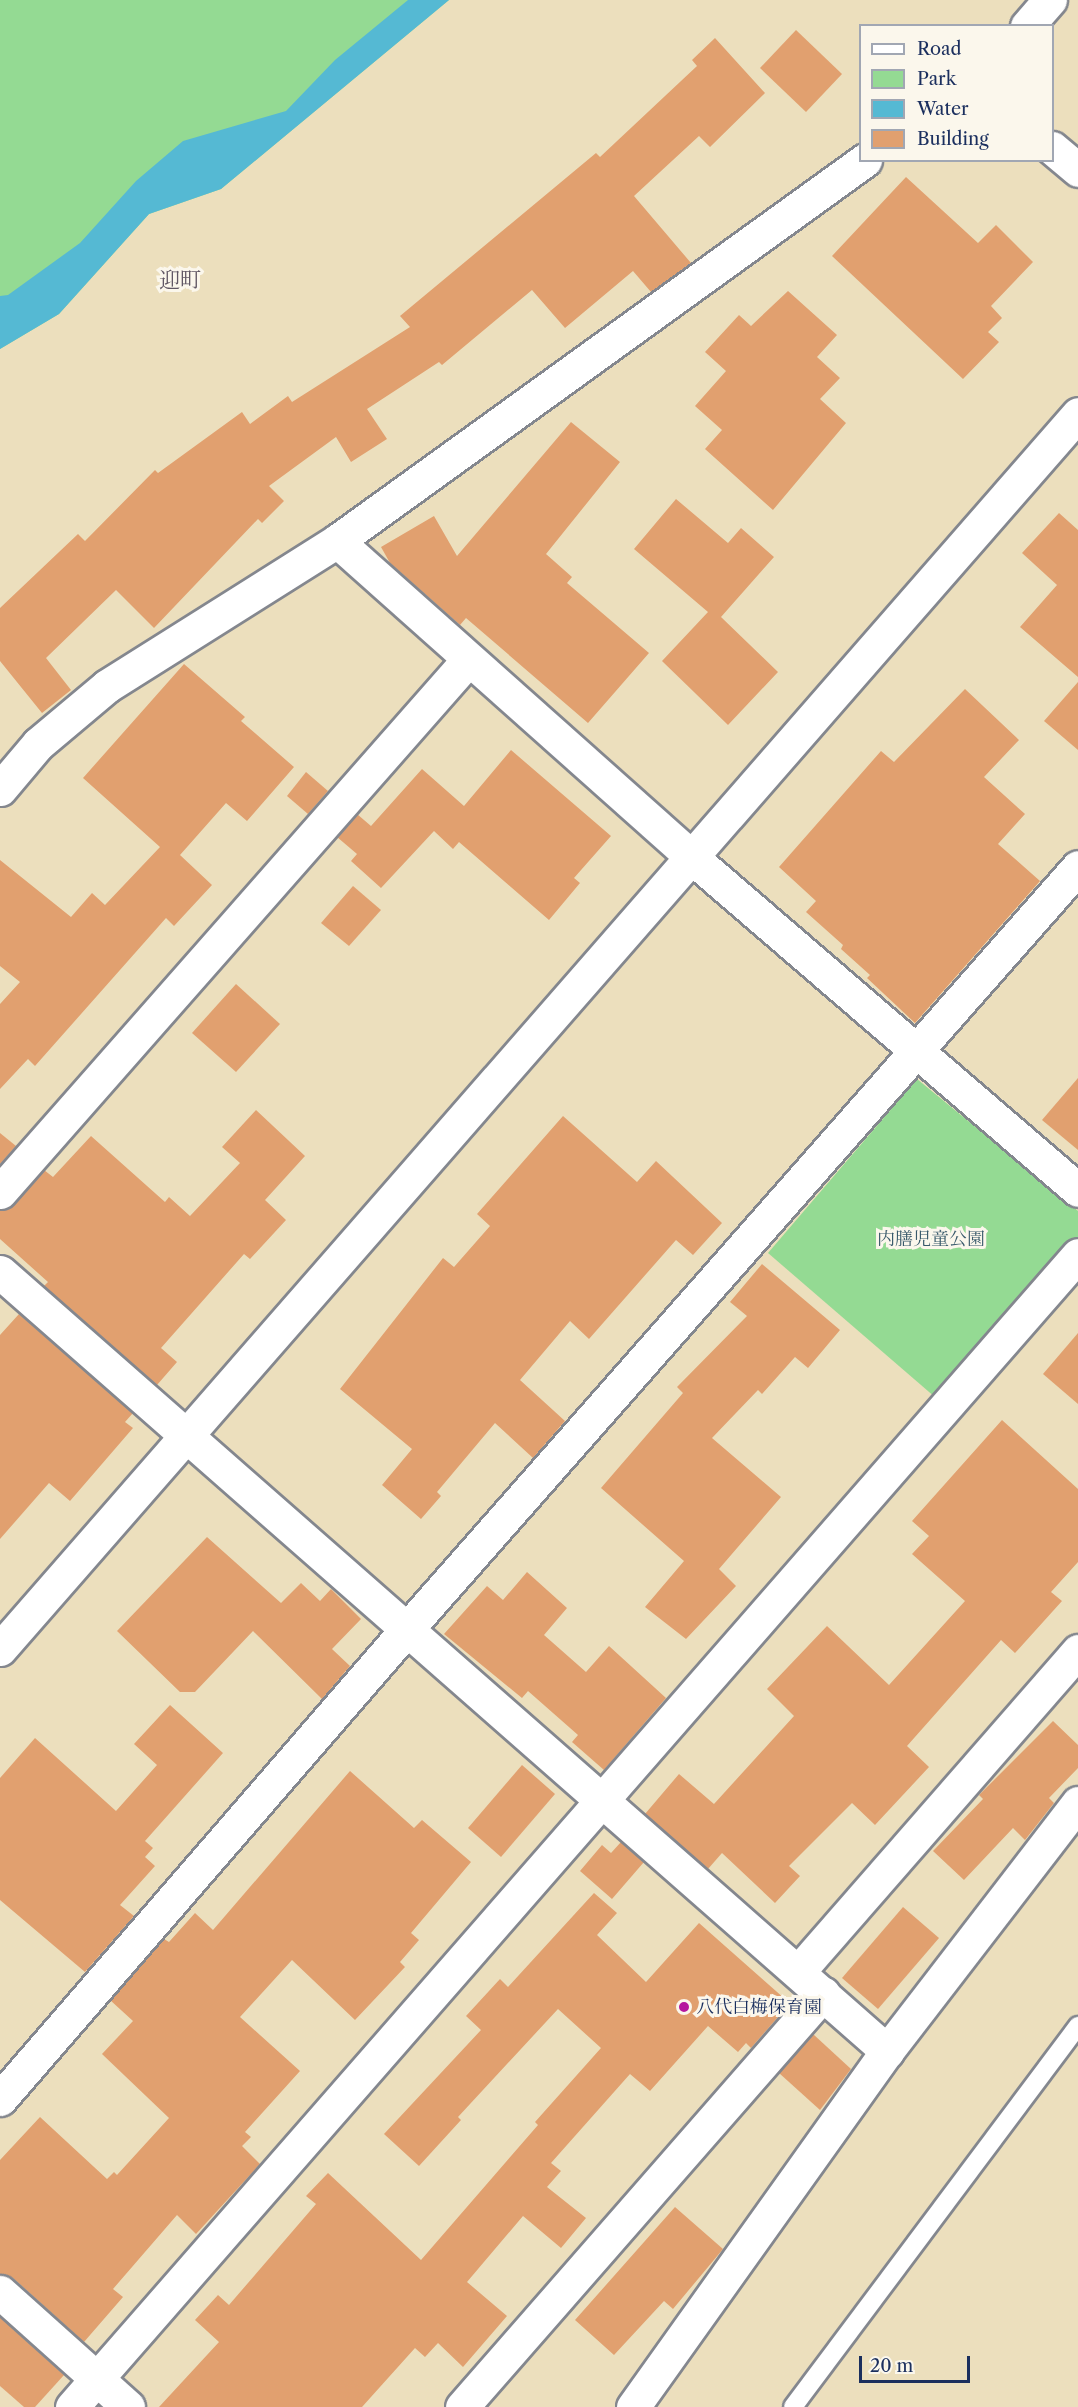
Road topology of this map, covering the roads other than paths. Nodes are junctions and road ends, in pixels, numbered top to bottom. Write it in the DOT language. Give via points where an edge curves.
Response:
graph roads {
  1 [pos="1050,0"];
  2 [pos="1029,24"];
  3 [pos="1054,149"];
  4 [pos="863,162"];
  5 [pos="1078,170"];
  6 [pos="1078,414"];
  7 [pos="337,541"];
  8 [pos="468,660"];
  9 [pos="38,744"];
  10 [pos="0,761"];
  11 [pos="0,789"];
  12 [pos="689,855"];
  13 [pos="1078,867"];
  14 [pos="916,1048"];
  15 [pos="1078,1190"];
  16 [pos="0,1192"];
  17 [pos="1078,1255"];
  18 [pos="0,1272"];
  19 [pos="188,1436"];
  20 [pos="407,1629"];
  21 [pos="0,1649"];
  22 [pos="1078,1651"];
  23 [pos="602,1800"];
  24 [pos="1078,1803"];
  25 [pos="798,1972"];
  26 [pos="823,1994"];
  27 [pos="1078,2026"];
  28 [pos="887,2051"];
  29 [pos="0,2099"];
  30 [pos="0,2292"];
  31 [pos="96,2379"];
  32 [pos="72,2407"];
  33 [pos="128,2407"];
  34 [pos="462,2407"];
  35 [pos="633,2407"];
  36 [pos="794,2407"];
  1 -- 2 [label="street"];
  3 -- 5 [label="street"];
  4 -- 7 [label="street"];
  6 -- 12 [label="street"];
  7 -- 8 [label="street"];
  7 -- 9 [label="street" via="107,686"];
  8 -- 12 [label="street"];
  8 -- 16 [label="street"];
  9 -- 10 [label="street"];
  9 -- 11 [label="street"];
  12 -- 14 [label="street"];
  12 -- 19 [label="street"];
  13 -- 14 [label="street"];
  14 -- 15 [label="street"];
  14 -- 20 [label="street"];
  17 -- 23 [label="street"];
  18 -- 19 [label="street"];
  19 -- 20 [label="street"];
  19 -- 21 [label="street"];
  20 -- 23 [label="street"];
  20 -- 29 [label="street"];
  22 -- 25 [label="street"];
  23 -- 25 [label="street"];
  23 -- 31 [label="street"];
  24 -- 28 [label="street"];
  25 -- 26 [label="street"];
  26 -- 28 [label="street"];
  26 -- 34 [label="street"];
  27 -- 36 [label="lane"];
  28 -- 35 [label="street"];
  30 -- 31 [label="street"];
  31 -- 32 [label="street"];
  31 -- 33 [label="street"];
}
